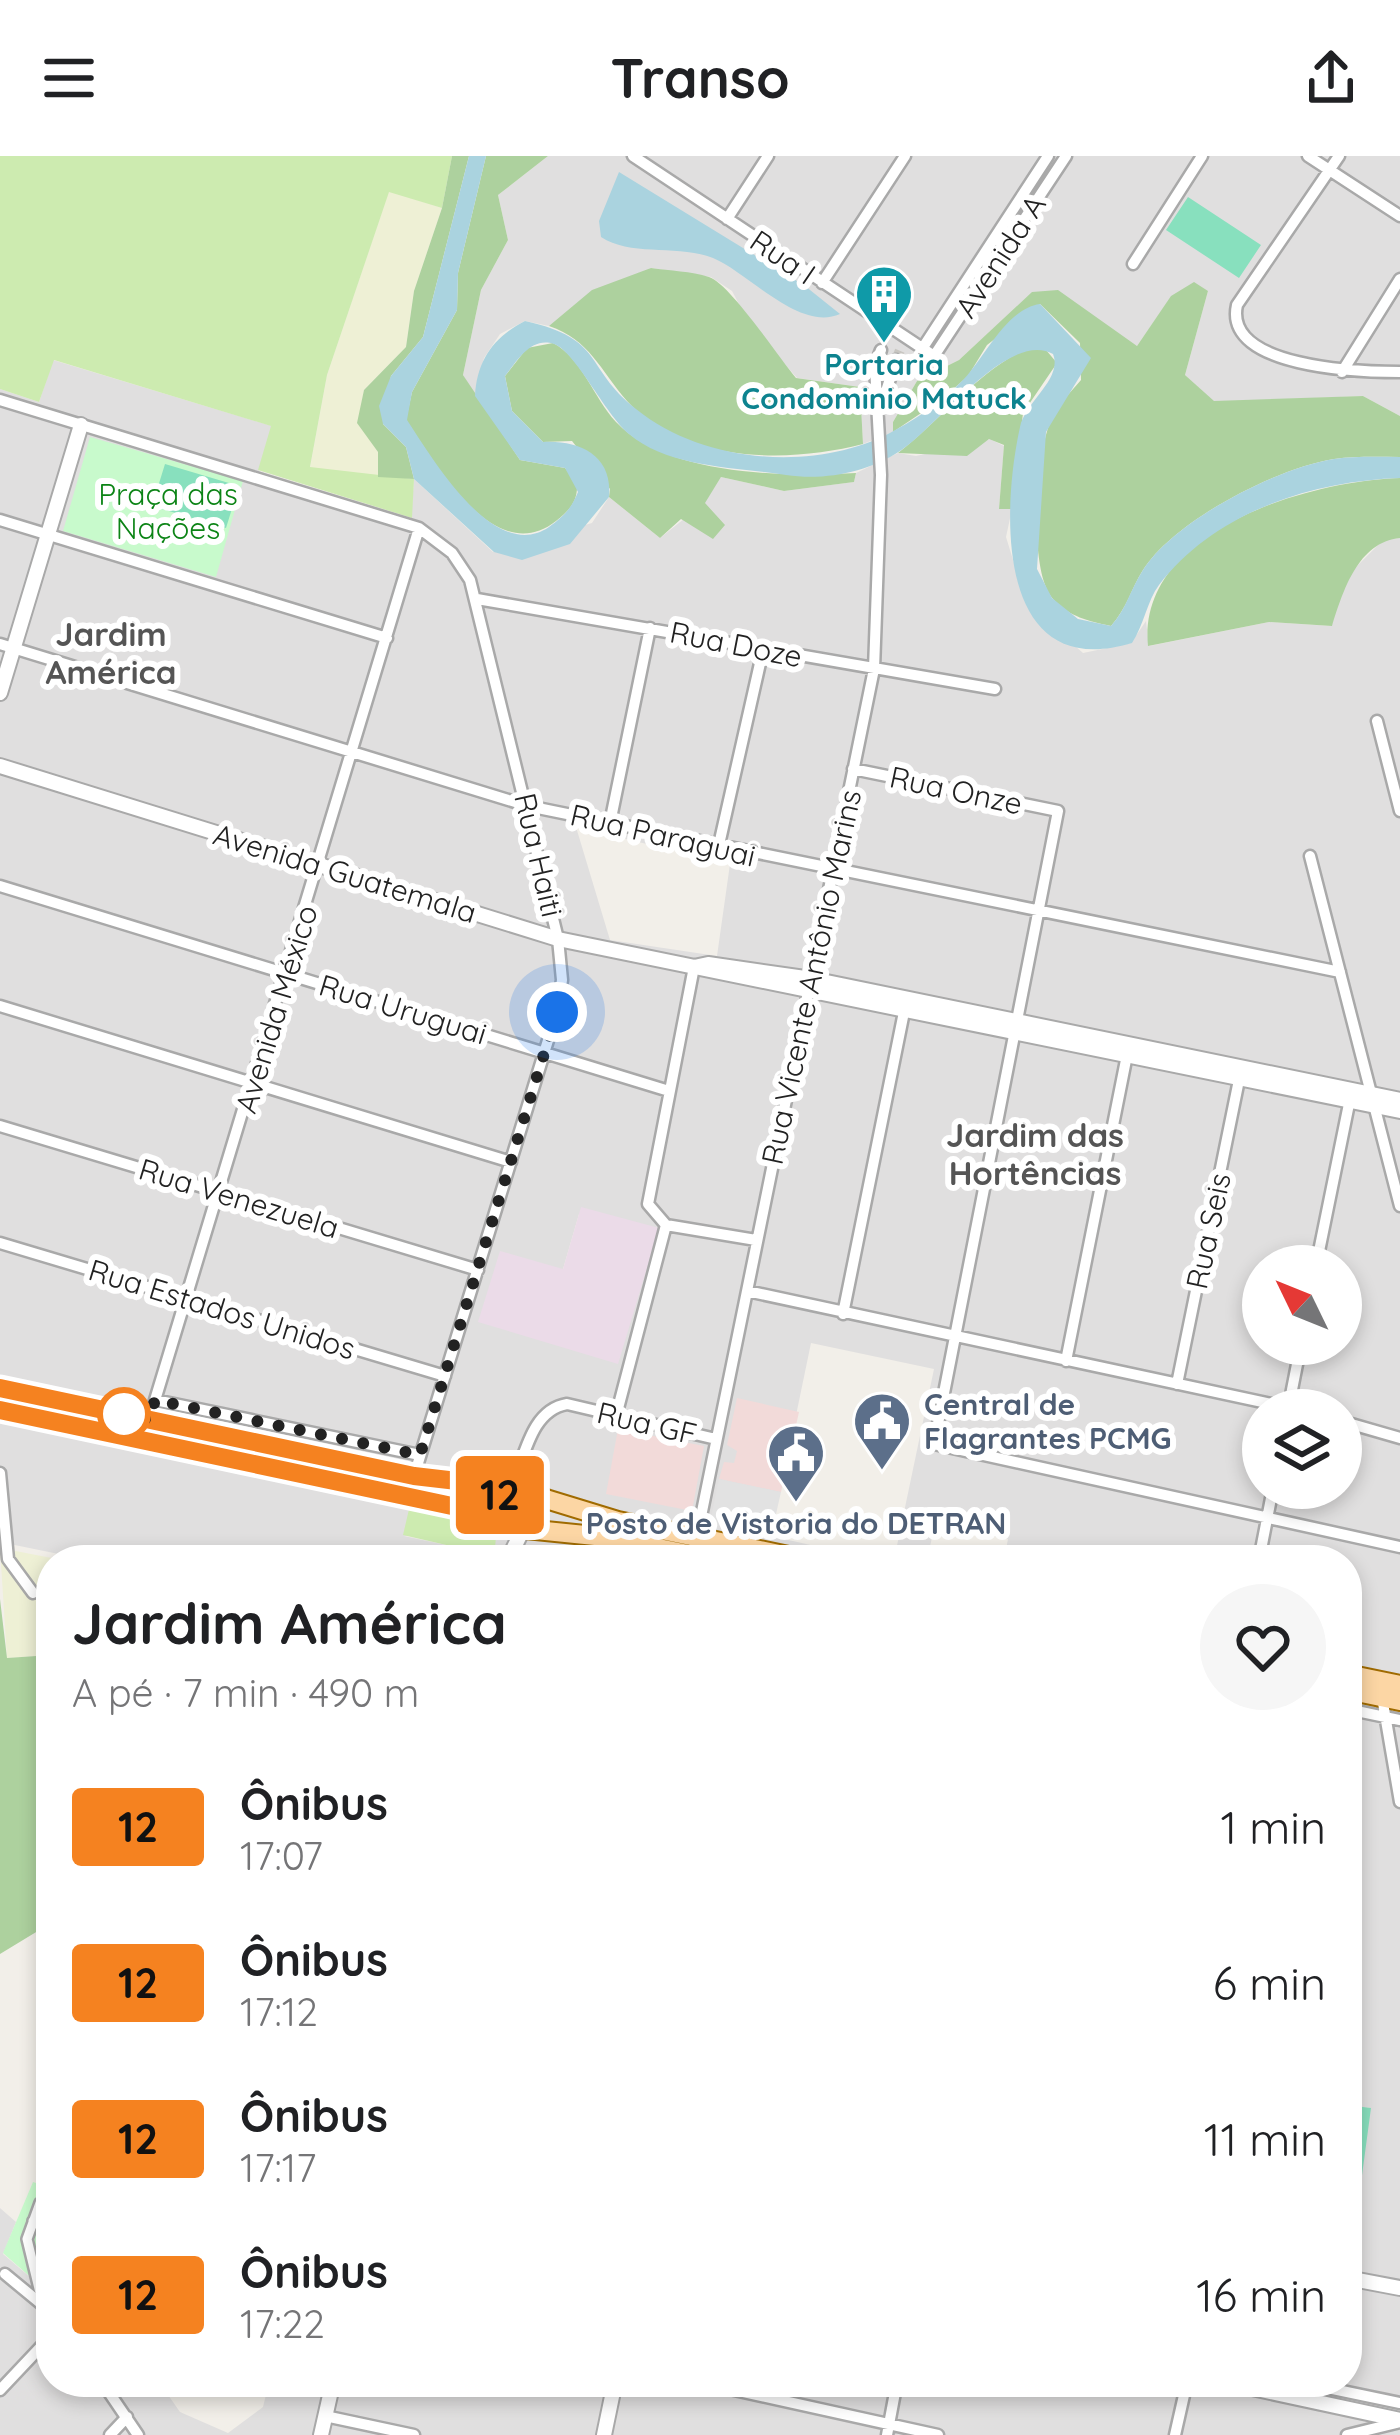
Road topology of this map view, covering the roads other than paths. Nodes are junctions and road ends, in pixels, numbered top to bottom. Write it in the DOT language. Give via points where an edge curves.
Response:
graph roads {
  1 [pos="633,156"];
  2 [pos="768,156"];
  3 [pos="905,156"];
  4 [pos="1048,156"];
  5 [pos="1066,156"];
  6 [pos="1202,156"];
  7 [pos="1308,156"];
  8 [pos="1339,156"];
  9 [pos="1329,170"];
  10 [pos="1400,216"];
  11 [pos="1006,218"];
  12 [pos="727,219"];
  13 [pos="1019,226"];
  14 [pos="1133,264"];
  15 [pos="1400,279"];
  16 [pos="822,283"];
  17 [pos="894,344"];
  18 [pos="922,349"];
  19 [pos="934,356"];
  20 [pos="1342,372"];
  21 [pos="1400,372"];
  22 [pos="0,400"];
  23 [pos="879,417"];
  24 [pos="81,425"];
  25 [pos="0,520"];
  26 [pos="419,528"];
  27 [pos="48,535"];
  28 [pos="477,599"];
  29 [pos="650,628"];
  30 [pos="387,638"];
  31 [pos="7,646"];
  32 [pos="763,650"];
  33 [pos="874,669"];
  34 [pos="994,689"];
  35 [pos="0,693"];
  36 [pos="1377,721"];
  37 [pos="355,753"];
  38 [pos="0,766"];
  39 [pos="1395,768"];
  40 [pos="853,769"];
  41 [pos="528,806"];
  42 [pos="1400,811"];
  43 [pos="610,823"];
  44 [pos="718,849"];
  45 [pos="1310,856"];
  46 [pos="320,865"];
  47 [pos="832,872"];
  48 [pos="0,886"];
  49 [pos="1039,912"];
  50 [pos="558,939"];
  51 [pos="694,967"];
  52 [pos="1340,972"];
  53 [pos="286,974"];
  54 [pos="810,985"];
  55 [pos="906,1004"];
  56 [pos="0,1006"];
  57 [pos="1016,1026"];
  58 [pos="544,1052"];
  59 [pos="1127,1055"];
  60 [pos="1240,1073"];
  61 [pos="253,1083"];
  62 [pos="669,1091"];
  63 [pos="1350,1096"];
  64 [pos="1400,1100"];
  65 [pos="1374,1101"];
  66 [pos="1400,1111"];
  67 [pos="0,1126"];
  68 [pos="511,1162"];
  69 [pos="219,1192"];
  70 [pos="1400,1206"];
  71 [pos="665,1225"];
  72 [pos="756,1240"];
  73 [pos="0,1243"];
  74 [pos="1320,1245"];
  75 [pos="478,1270"];
  76 [pos="747,1291"];
  77 [pos="186,1298"];
  78 [pos="843,1314"];
  79 [pos="954,1336"];
  80 [pos="1066,1361"];
  81 [pos="445,1376"];
  82 [pos="1177,1384"];
  83 [pos="0,1388"];
  84 [pos="1242,1398"];
  85 [pos="0,1410"];
  86 [pos="152,1410"];
  87 [pos="616,1416"];
  88 [pos="1362,1427"];
  89 [pos="1400,1438"];
  90 [pos="716,1439"];
  91 [pos="420,1455"];
  92 [pos="0,1473"];
  93 [pos="414,1476"];
  94 [pos="521,1489"];
  95 [pos="1270,1509"];
  96 [pos="1268,1518"];
  97 [pos="515,1523"];
  98 [pos="697,1536"];
  99 [pos="510,1545"];
  100 [pos="635,1545"];
  101 [pos="739,1545"];
  102 [pos="1262,1545"];
  103 [pos="1400,1547"];
  104 [pos="33,1593"];
  105 [pos="1362,1677"];
  106 [pos="1400,1685"];
  107 [pos="1391,1699"];
  108 [pos="1362,1712"];
  109 [pos="1386,1718"];
  110 [pos="1400,1720"];
  111 [pos="1397,1769"];
  112 [pos="1400,1802"];
  113 [pos="36,2214"];
  114 [pos="33,2222"];
  115 [pos="36,2224"];
  116 [pos="5,2274"];
  117 [pos="36,2276"];
  118 [pos="1362,2281"];
  119 [pos="1400,2288"];
  120 [pos="36,2297"];
  121 [pos="36,2352"];
  122 [pos="0,2390"];
  123 [pos="1362,2395"];
  124 [pos="113,2397"];
  125 [pos="329,2397"];
  126 [pos="612,2397"];
  127 [pos="757,2397"];
  128 [pos="894,2397"];
  129 [pos="1183,2397"];
  130 [pos="1292,2397"];
  131 [pos="1400,2403"];
  132 [pos="325,2416"];
  133 [pos="127,2417"];
  134 [pos="1400,2421"];
  135 [pos="888,2430"];
  136 [pos="110,2435"];
  137 [pos="138,2435"];
  138 [pos="321,2435"];
  139 [pos="414,2435"];
  140 [pos="604,2435"];
  141 [pos="938,2435"];
  142 [pos="1175,2435"];
  143 [pos="1347,2435"];
  1 -- 12 [label="street, Rua I"];
  2 -- 12 [label="street"];
  3 -- 16 [label="street"];
  4 -- 11 [label="street, Avenida A"];
  5 -- 13 [label="street, Avenida A"];
  6 -- 14 [label="street"];
  7 -- 9 [label="street"];
  8 -- 9 [label="street"];
  9 -- 10 [label="street"];
  9 -- 20 [label="street" via="1234,320 1276,355"];
  11 -- 13 [label="street"];
  11 -- 18 [label="street, Avenida A"];
  12 -- 16 [label="street, Rua I"];
  13 -- 19 [label="street, Avenida A"];
  15 -- 20 [label="street"];
  16 -- 17 [label="street, Rua I"];
  17 -- 18 [label="street, Rua I"];
  17 -- 23 [label="street, Rua Vicente Antônio Marins"];
  17 -- 23 [label="street, Rua Vicente Antônio Marins" via="875,364"];
  18 -- 19 [label="street, Rua I"];
  20 -- 21 [label="street"];
  22 -- 24 [label="street"];
  23 -- 33 [label="street, Rua Vicente Antônio Marins"];
  24 -- 26 [label="street"];
  24 -- 27 [label="street"];
  25 -- 27 [label="street"];
  26 -- 28 [label="street, Rua Haiti" via="452,553"];
  26 -- 30 [label="street, Avenida México"];
  27 -- 30 [label="street"];
  27 -- 31 [label="street"];
  28 -- 29 [label="street, Rua Doze"];
  28 -- 41 [label="street, Rua Haiti"];
  29 -- 32 [label="street, Rua Doze"];
  29 -- 43 [label="street"];
  30 -- 37 [label="street, Avenida México"];
  31 -- 35 [label="street"];
  31 -- 37 [label="street, Rua Paraguai"];
  32 -- 33 [label="street, Rua Doze"];
  32 -- 44 [label="street"];
  33 -- 34 [label="street, Rua Doze"];
  33 -- 40 [label="street, Rua Vicente Antônio Marins"];
  36 -- 39 [label="street"];
  37 -- 41 [label="street, Rua Paraguai"];
  37 -- 46 [label="street, Avenida México"];
  38 -- 46 [label="street, Avenida Guatemala"];
  39 -- 42 [label="street"];
  40 -- 47 [label="street, Rua Vicente Antônio Marins"];
  40 -- 49 [label="street, Rua Onze" via="1058,811"];
  41 -- 43 [label="street, Rua Paraguai"];
  41 -- 50 [label="street, Rua Haiti"];
  43 -- 44 [label="street, Rua Paraguai"];
  44 -- 47 [label="street, Rua Paraguai"];
  45 -- 52 [label="street"];
  46 -- 50 [label="street, Avenida Guatemala"];
  46 -- 53 [label="street, Avenida México"];
  47 -- 49 [label="street, Rua Paraguai"];
  47 -- 54 [label="street, Rua Vicente Antônio Marins"];
  48 -- 53 [label="street, Rua Uruguai"];
  49 -- 52 [label="street, Rua Paraguai"];
  49 -- 57 [label="street"];
  50 -- 51 [label="street, Avenida Guatemala"];
  50 -- 58 [label="street, Rua Haiti" via="562,980"];
  51 -- 54 [label="street, Avenida Guatemala"];
  51 -- 62 [label="street"];
  52 -- 65 [label="street"];
  53 -- 58 [label="street, Rua Uruguai"];
  53 -- 61 [label="street, Avenida México"];
  54 -- 55 [label="street, Avenida Guatemala"];
  54 -- 72 [label="street, Rua Vicente Antônio Marins"];
  55 -- 57 [label="street, Avenida Guatemala"];
  55 -- 78 [label="street"];
  56 -- 61 [label="street"];
  57 -- 59 [label="street"];
  57 -- 60 [label="street"];
  57 -- 79 [label="street"];
  58 -- 62 [label="street, Rua Uruguai"];
  58 -- 68 [label="street, Rua Haiti"];
  59 -- 60 [label="street"];
  59 -- 80 [label="street"];
  60 -- 63 [label="street"];
  60 -- 82 [label="street, Rua Seis"];
  61 -- 68 [label="street"];
  61 -- 69 [label="street, Avenida México"];
  62 -- 71 [label="street" via="648,1204"];
  63 -- 65 [label="street"];
  63 -- 74 [label="street"];
  64 -- 65 [label="street"];
  65 -- 66 [label="street"];
  65 -- 70 [label="street"];
  67 -- 69 [label="street, Rua Venezuela"];
  68 -- 75 [label="street, Rua Haiti"];
  69 -- 75 [label="street, Rua Venezuela"];
  69 -- 77 [label="street, Avenida México"];
  71 -- 72 [label="street"];
  71 -- 87 [label="street"];
  72 -- 76 [label="street, Rua Vicente Antônio Marins"];
  73 -- 77 [label="street, Rua Estados Unidos"];
  75 -- 81 [label="street, Rua Haiti"];
  76 -- 78 [label="street"];
  76 -- 90 [label="street, Rua Vicente Antônio Marins"];
  77 -- 81 [label="street, Rua Estados Unidos"];
  77 -- 86 [label="street, Avenida México"];
  78 -- 79 [label="street"];
  79 -- 80 [label="street"];
  79 -- 96 [label="street" via="934,1444"];
  80 -- 82 [label="street"];
  81 -- 91 [label="street, Rua Haiti"];
  82 -- 84 [label="street"];
  83 -- 86 [label="main road"];
  85 -- 97 [label="main road"];
  86 -- 91 [label="street"];
  86 -- 93 [label="main road"];
  87 -- 90 [label="street, Rua GF"];
  87 -- 94 [label="street, Rua GF" via="552,1406 538,1419"];
  88 -- 89 [label="street"];
  90 -- 98 [label="street, Rua Vicente Antônio Marins"];
  91 -- 93 [label="street, Rua Haiti"];
  92 -- 104 [label="street" via="8,1559"];
  93 -- 94 [label="main road"];
  94 -- 97 [label="main road" via="539,1507"];
  94 -- 97 [label="main road" via="497,1503"];
  94 -- 98 [label="main road"];
  95 -- 96 [label="street"];
  96 -- 102 [label="street"];
  96 -- 103 [label="street"];
  97 -- 99 [label="street"];
  97 -- 100 [label="main road"];
  98 -- 101 [label="main road"];
  105 -- 106 [label="main road"];
  107 -- 109 [label="street"];
  108 -- 109 [label="street"];
  109 -- 110 [label="street"];
  109 -- 111 [label="street"];
  111 -- 112 [label="street"];
  113 -- 114 [label="street"];
  114 -- 115 [label="street"];
  114 -- 117 [label="street" via="27,2239"];
  116 -- 120 [label="street"];
  118 -- 119 [label="street"];
  121 -- 122 [label="street"];
  123 -- 131 [label="street"];
  124 -- 133 [label="street"];
  125 -- 132 [label="street"];
  126 -- 140 [label="street"];
  127 -- 135 [label="street"];
  128 -- 135 [label="street"];
  129 -- 142 [label="street"];
  130 -- 134 [label="street"];
  132 -- 138 [label="street"];
  132 -- 139 [label="street"];
  133 -- 136 [label="street"];
  133 -- 137 [label="street"];
  134 -- 143 [label="street"];
  135 -- 141 [label="street"];
}
